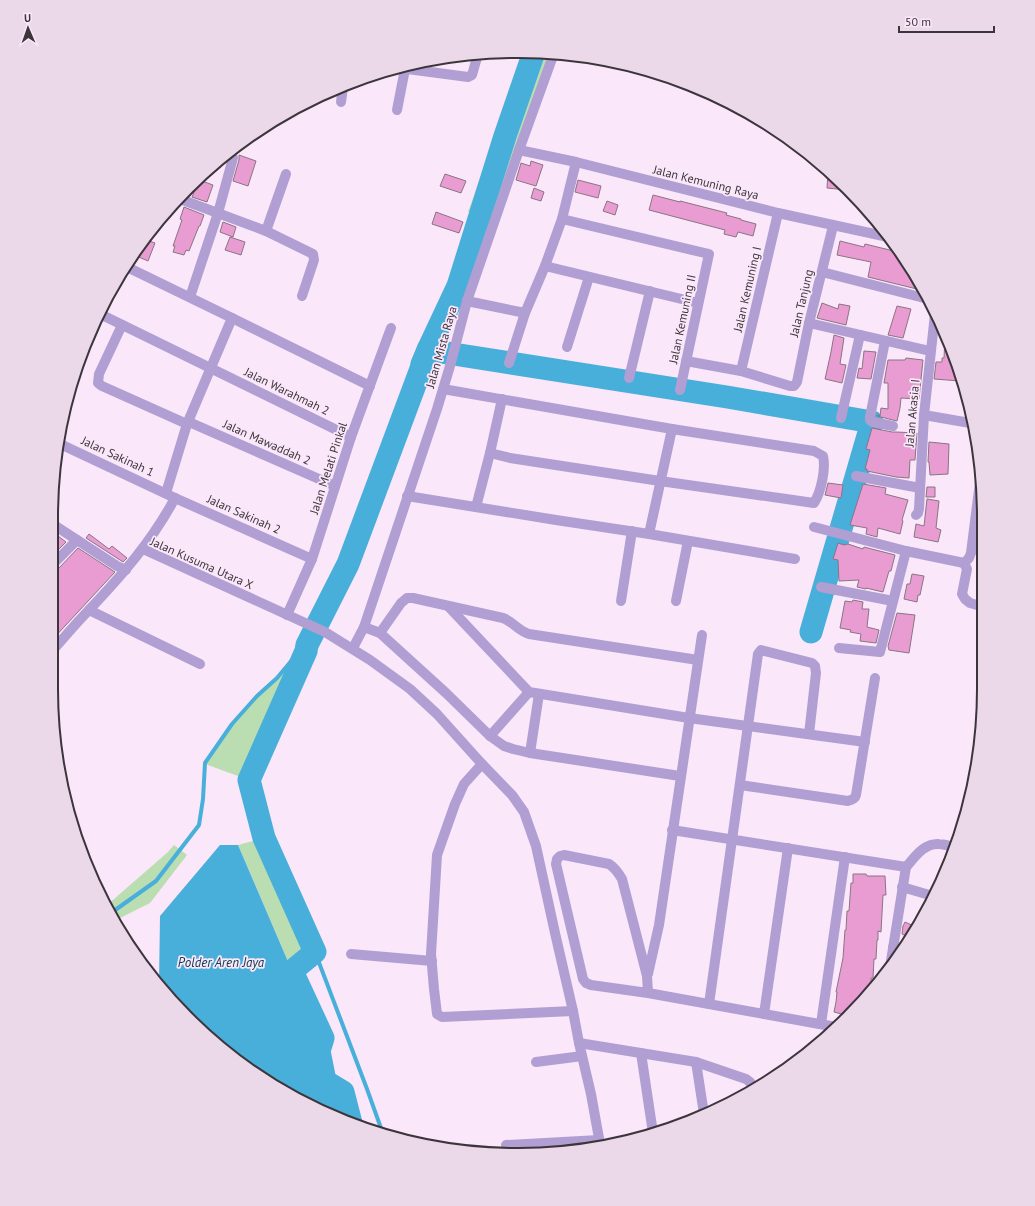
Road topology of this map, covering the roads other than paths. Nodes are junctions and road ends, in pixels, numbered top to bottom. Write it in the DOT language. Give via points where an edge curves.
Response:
graph roads {
  1 [pos="552,59"];
  2 [pos="476,60"];
  3 [pos="416,70"];
  4 [pos="402,73"];
  5 [pos="342,93"];
  6 [pos="341,102"];
  7 [pos="397,110"];
  8 [pos="519,150"];
  9 [pos="233,158"];
  10 [pos="576,162"];
  11 [pos="286,174"];
  12 [pos="185,201"];
  13 [pos="218,213"];
  14 [pos="778,213"];
  15 [pos="562,219"];
  16 [pos="833,226"];
  17 [pos="266,231"];
  18 [pos="880,235"];
  19 [pos="545,266"];
  20 [pos="131,269"];
  21 [pos="822,272"];
  22 [pos="589,277"];
  23 [pos="650,291"];
  24 [pos="302,296"];
  25 [pos="190,297"];
  26 [pos="920,297"];
  27 [pos="467,301"];
  28 [pos="698,303"];
  29 [pos="525,313"];
  30 [pos="104,316"];
  31 [pos="232,318"];
  32 [pos="809,323"];
  33 [pos="934,323"];
  34 [pos="122,325"];
  35 [pos="391,328"];
  36 [pos="860,335"];
  37 [pos="885,341"];
  38 [pos="567,347"];
  39 [pos="930,351"];
  40 [pos="686,361"];
  41 [pos="510,363"];
  42 [pos="211,368"];
  43 [pos="741,372"];
  44 [pos="629,378"];
  45 [pos="370,386"];
  46 [pos="443,389"];
  47 [pos="680,390"];
  48 [pos="502,400"];
  49 [pos="924,415"];
  50 [pos="841,418"];
  51 [pos="967,422"];
  52 [pos="188,423"];
  53 [pos="893,426"];
  54 [pos="672,429"];
  55 [pos="351,437"];
  56 [pos="64,446"];
  57 [pos="490,453"];
  58 [pos="856,476"];
  59 [pos="660,481"];
  60 [pos="335,486"];
  61 [pos="920,488"];
  62 [pos="170,495"];
  63 [pos="407,496"];
  64 [pos="476,508"];
  65 [pos="977,511"];
  66 [pos="916,515"];
  67 [pos="814,527"];
  68 [pos="58,528"];
  69 [pos="632,531"];
  70 [pos="649,534"];
  71 [pos="77,540"];
  72 [pos="688,541"];
  73 [pos="143,549"];
  74 [pos="906,551"];
  75 [pos="58,559"];
  76 [pos="312,559"];
  77 [pos="795,559"];
  78 [pos="964,563"];
  79 [pos="126,570"];
  80 [pos="822,588"];
  81 [pos="621,601"];
  82 [pos="676,601"];
  83 [pos="893,601"];
  84 [pos="977,605"];
  85 [pos="448,606"];
  86 [pos="89,610"];
  87 [pos="287,615"];
  88 [pos="364,627"];
  89 [pos="380,633"];
  90 [pos="702,635"];
  91 [pos="58,643"];
  92 [pos="353,648"];
  93 [pos="839,648"];
  94 [pos="698,660"];
  95 [pos="200,664"];
  96 [pos="875,678"];
  97 [pos="534,693"];
  98 [pos="689,718"];
  99 [pos="748,725"];
  100 [pos="809,734"];
  101 [pos="490,736"];
  102 [pos="865,742"];
  103 [pos="530,753"];
  104 [pos="482,764"];
  105 [pos="680,776"];
  106 [pos="740,785"];
  107 [pos="672,830"];
  108 [pos="732,840"];
  109 [pos="949,846"];
  110 [pos="788,848"];
  111 [pos="845,857"];
  112 [pos="906,867"];
  113 [pos="902,887"];
  114 [pos="928,895"];
  115 [pos="893,947"];
  116 [pos="897,948"];
  117 [pos="351,954"];
  118 [pos="892,955"];
  119 [pos="432,961"];
  120 [pos="647,976"];
  121 [pos="648,993"];
  122 [pos="708,1004"];
  123 [pos="573,1011"];
  124 [pos="764,1014"];
  125 [pos="821,1024"];
  126 [pos="829,1026"];
  127 [pos="579,1043"];
  128 [pos="641,1053"];
  129 [pos="582,1056"];
  130 [pos="536,1062"];
  131 [pos="696,1062"];
  132 [pos="751,1084"];
  133 [pos="703,1109"];
  134 [pos="651,1128"];
  135 [pos="600,1140"];
  136 [pos="586,1142"];
  137 [pos="506,1145"];
  1 -- 8 [label="street, Jalan Mista Raya"];
  2 -- 3 [label="street" via="473,73 468,78"];
  4 -- 7 [label="street"];
  5 -- 6 [label="street"];
  8 -- 10 [label="street, Jalan Kemuning Raya"];
  8 -- 27 [label="street, Jalan Mista Raya"];
  9 -- 13 [label="street"];
  10 -- 14 [label="street, Jalan Kemuning Raya"];
  10 -- 15 [label="street"];
  11 -- 17 [label="street"];
  12 -- 13 [label="street"];
  13 -- 17 [label="street"];
  13 -- 25 [label="street"];
  14 -- 16 [label="street, Jalan Kemuning Raya"];
  14 -- 43 [label="street, Jalan Kemuning I"];
  15 -- 19 [label="street"];
  15 -- 28 [label="street, Jalan Kemuning II" via="709,254"];
  16 -- 18 [label="street, Jalan Kemuning Raya"];
  16 -- 21 [label="street, Jalan Tanjung"];
  17 -- 24 [label="street" via="313,254 314,260"];
  19 -- 22 [label="street"];
  19 -- 29 [label="street"];
  20 -- 25 [label="street"];
  21 -- 26 [label="street"];
  21 -- 32 [label="street, Jalan Tanjung"];
  22 -- 23 [label="street"];
  22 -- 38 [label="street"];
  23 -- 28 [label="street"];
  23 -- 44 [label="street"];
  25 -- 31 [label="street"];
  27 -- 29 [label="street"];
  27 -- 46 [label="street, Jalan Mista Raya"];
  28 -- 40 [label="street, Jalan Kemuning II"];
  29 -- 41 [label="street"];
  30 -- 34 [label="street, Jalan Warahmah 2"];
  31 -- 42 [label="street"];
  31 -- 45 [label="street"];
  32 -- 36 [label="street"];
  32 -- 43 [label="street, Jalan Tanjung" via="794,386"];
  33 -- 39 [label="street, Jalan Akasia I"];
  34 -- 42 [label="street, Jalan Warahmah 2"];
  34 -- 52 [label="street, Jalan Mawaddah 2" via="99,374 98,384"];
  35 -- 45 [label="street, Jalan Melati Pinkal"];
  36 -- 37 [label="street"];
  36 -- 50 [label="street"];
  37 -- 39 [label="street"];
  37 -- 53 [label="street" via="870,420"];
  39 -- 49 [label="street, Jalan Akasia I"];
  40 -- 43 [label="street"];
  40 -- 47 [label="street, Jalan Kemuning II"];
  42 -- 52 [label="street"];
  42 -- 55 [label="street, Jalan Warahmah 2"];
  45 -- 55 [label="street, Jalan Melati Pinkal"];
  46 -- 48 [label="street"];
  46 -- 63 [label="street, Jalan Mista Raya"];
  48 -- 54 [label="street"];
  48 -- 57 [label="street"];
  49 -- 51 [label="street"];
  49 -- 61 [label="street, Jalan Akasia I"];
  52 -- 60 [label="street, Jalan Mawaddah 2"];
  52 -- 62 [label="street"];
  54 -- 59 [label="street"];
  54 -- 59 [label="street" via="814,451 823,456 825,464 821,487 814,503"];
  55 -- 60 [label="street, Jalan Melati Pinkal"];
  56 -- 62 [label="street, Jalan Sakinah 1"];
  57 -- 59 [label="street"];
  57 -- 64 [label="street"];
  58 -- 61 [label="street"];
  59 -- 70 [label="street"];
  60 -- 76 [label="street, Jalan Melati Pinkal"];
  61 -- 66 [label="street, Jalan Akasia I" via="919,509"];
  62 -- 73 [label="street" via="169,509"];
  62 -- 76 [label="street, Jalan Sakinah 2"];
  63 -- 64 [label="street"];
  63 -- 88 [label="street, Jalan Mista Raya"];
  64 -- 69 [label="street"];
  65 -- 78 [label="street" via="971,553"];
  67 -- 74 [label="street"];
  68 -- 71 [label="street"];
  69 -- 70 [label="street"];
  69 -- 81 [label="street"];
  70 -- 72 [label="street"];
  71 -- 75 [label="street"];
  71 -- 79 [label="street"];
  72 -- 77 [label="street"];
  72 -- 82 [label="street"];
  73 -- 79 [label="street, Jalan Kusuma Utara X"];
  73 -- 87 [label="street, Jalan Kusuma Utara X"];
  74 -- 78 [label="street"];
  74 -- 83 [label="street"];
  76 -- 87 [label="street, Jalan Melati Pinkal"];
  78 -- 84 [label="street" via="967,569 962,594 970,603"];
  79 -- 86 [label="street, Jalan Kusuma Utara X"];
  80 -- 83 [label="street"];
  83 -- 93 [label="street" via="880,652"];
  85 -- 89 [label="street" via="407,598"];
  85 -- 94 [label="street" via="503,618 529,634"];
  85 -- 97 [label="street"];
  86 -- 91 [label="street, Jalan Kusuma Utara X"];
  86 -- 95 [label="street"];
  87 -- 92 [label="street, Jalan Kusuma Utara X"];
  88 -- 89 [label="street"];
  88 -- 92 [label="street, Jalan Mista Raya"];
  89 -- 101 [label="street"];
  90 -- 94 [label="street"];
  92 -- 104 [label="street, Jalan Kusuma Utara X" via="410,689 437,714"];
  94 -- 98 [label="street"];
  96 -- 102 [label="street"];
  97 -- 98 [label="street"];
  97 -- 101 [label="street"];
  97 -- 103 [label="street"];
  98 -- 99 [label="street"];
  98 -- 105 [label="street"];
  99 -- 100 [label="street"];
  99 -- 100 [label="street" via="758,654 764,650 815,666"];
  99 -- 106 [label="street"];
  100 -- 102 [label="street"];
  101 -- 103 [label="street" via="512,750"];
  102 -- 106 [label="street" via="856,795 852,800"];
  103 -- 105 [label="street"];
  104 -- 119 [label="street" via="464,784 454,804 438,856"];
  104 -- 123 [label="street, Jalan Kusuma Utara X" via="512,795 524,812 536,846"];
  105 -- 107 [label="street"];
  106 -- 108 [label="street"];
  107 -- 108 [label="street"];
  107 -- 120 [label="street" via="659,925"];
  108 -- 110 [label="street"];
  108 -- 122 [label="street"];
  109 -- 112 [label="street" via="930,845 922,849"];
  110 -- 111 [label="street"];
  110 -- 124 [label="street"];
  111 -- 112 [label="street"];
  111 -- 125 [label="street"];
  112 -- 113 [label="street"];
  113 -- 114 [label="street"];
  113 -- 115 [label="street"];
  115 -- 116 [label="street"];
  115 -- 118 [label="street"];
  117 -- 119 [label="street"];
  119 -- 123 [label="street" via="436,1009 437,1014 442,1017"];
  120 -- 121 [label="street"];
  120 -- 121 [label="street" via="619,873 609,864 564,855 556,859 583,979 592,985"];
  121 -- 122 [label="street"];
  122 -- 124 [label="street"];
  123 -- 127 [label="street, Jalan Kusuma Utara X"];
  124 -- 125 [label="street"];
  125 -- 126 [label="street"];
  127 -- 128 [label="street"];
  127 -- 129 [label="street, Jalan Kusuma Utara X"];
  128 -- 131 [label="street"];
  128 -- 134 [label="street"];
  129 -- 130 [label="street"];
  129 -- 135 [label="street, Jalan Kusuma Utara X"];
  131 -- 132 [label="street" via="746,1079"];
  131 -- 133 [label="street"];
  136 -- 137 [label="street"];
}
